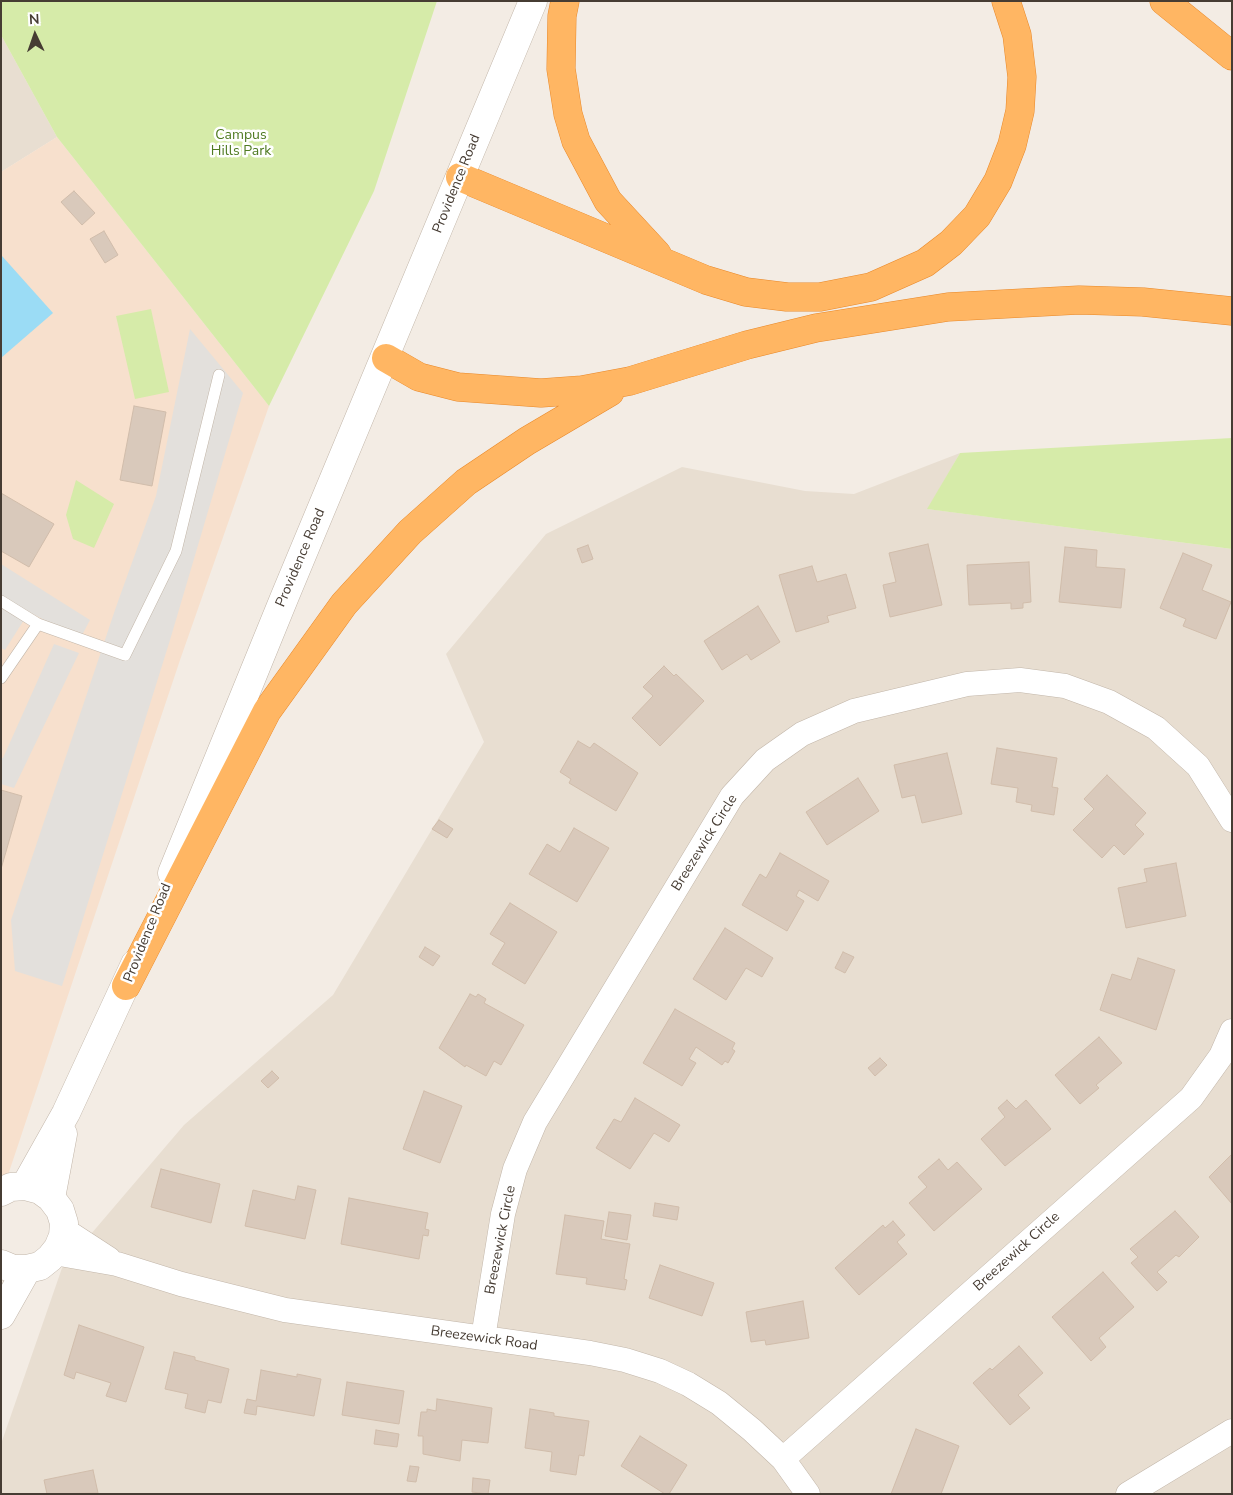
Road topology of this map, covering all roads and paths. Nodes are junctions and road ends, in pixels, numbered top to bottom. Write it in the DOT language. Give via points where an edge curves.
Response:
graph roads {
  1 [pos="533,1"];
  2 [pos="565,1"];
  3 [pos="1006,1"];
  4 [pos="1164,1"];
  5 [pos="1232,56"];
  6 [pos="460,176"];
  7 [pos="665,262"];
  8 [pos="1232,310"];
  9 [pos="386,358"];
  10 [pos="219,375"];
  11 [pos="630,381"];
  12 [pos="1,601"];
  13 [pos="38,624"];
  14 [pos="1,678"];
  15 [pos="1232,820"];
  16 [pos="126,986"];
  17 [pos="1232,1031"];
  18 [pos="66,1113"];
  19 [pos="13,1189"];
  20 [pos="51,1198"];
  21 [pos="59,1241"];
  22 [pos="14,1267"];
  23 [pos="1,1315"];
  24 [pos="483,1338"];
  25 [pos="1232,1431"];
  26 [pos="783,1459"];
  27 [pos="808,1494"];
  28 [pos="1128,1494"];
  1 -- 6 [label="street, Providence Road"];
  2 -- 7 [label="highway" via="561,70 576,141 608,200"];
  3 -- 7 [label="highway" via="1017,35 1022,77 1020,112 1012,145 998,181 977,216 951,243 925,263 871,287 820,297 787,297 746,292 706,280"];
  4 -- 5 [label="highway"];
  6 -- 7 [label="highway"];
  6 -- 9 [label="street, Providence Road"];
  8 -- 11 [label="highway" via="1080,300 948,307 816,328 747,345"];
  9 -- 11 [label="highway" via="419,376 458,387 496,391 541,394"];
  9 -- 16 [label="street, Providence Road"];
  10 -- 13 [label="lane" via="176,551 125,655"];
  11 -- 16 [label="highway" via="574,412 466,482 410,532 344,604 267,711"];
  12 -- 13 [label="lane"];
  13 -- 14 [label="lane"];
  15 -- 24 [label="street, Breezewick Circle" via="1198,766 1156,728 1110,702 1065,686 1020,680 967,684 854,711 802,734 765,760 732,796 535,1122 515,1169 503,1214"];
  16 -- 18 [label="street, Providence Road"];
  17 -- 26 [label="street, Breezewick Circle" via="1221,1056 1191,1098"];
  18 -- 19 [label="street, Providence Road"];
  18 -- 20 [label="street, Providence Road"];
  19 -- 20 [label="street" via="40,1190"];
  20 -- 21 [label="street" via="60,1210"];
  21 -- 22 [label="street" via="40,1266"];
  21 -- 24 [label="street, Breezewick Road" via="117,1264 285,1310"];
  22 -- 23 [label="street"];
  24 -- 26 [label="street, Breezewick Road" via="590,1353 660,1370 719,1403"];
  25 -- 28 [label="street"];
  26 -- 27 [label="street, Breezewick Road"];
}
